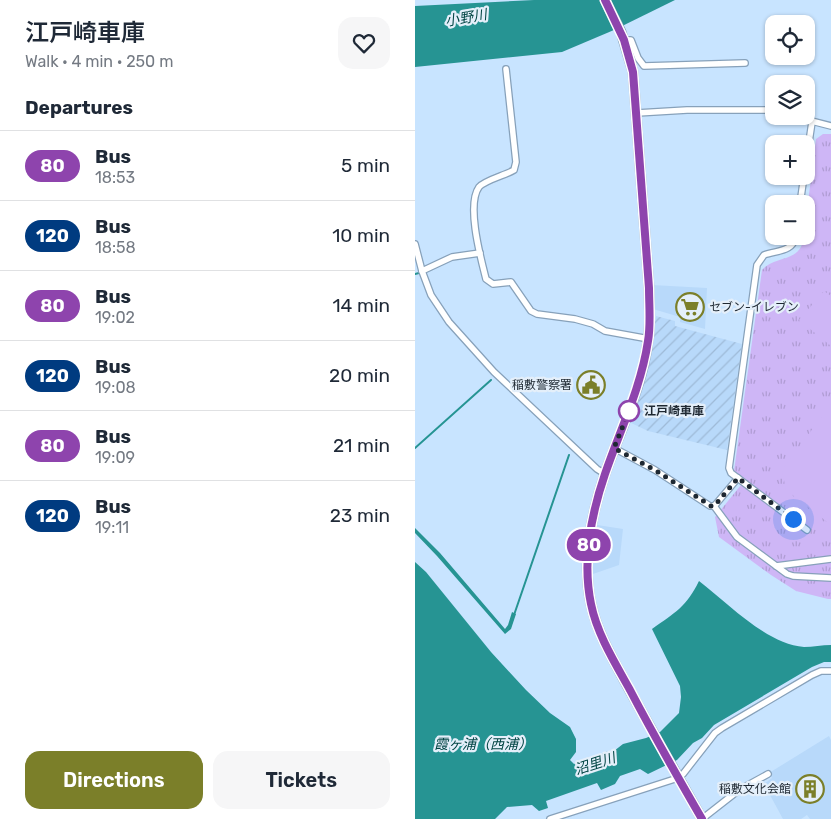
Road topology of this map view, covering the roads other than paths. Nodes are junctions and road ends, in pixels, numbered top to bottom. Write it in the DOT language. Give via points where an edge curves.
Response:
graph roads {
  1 [pos="605,0"];
  2 [pos="623,36"];
  3 [pos="745,63"];
  4 [pos="506,69"];
  5 [pos="765,110"];
  6 [pos="637,113"];
  7 [pos="815,123"];
  8 [pos="831,126"];
  9 [pos="415,244"];
  10 [pos="792,245"];
  11 [pos="480,253"];
  12 [pos="422,271"];
  13 [pos="649,339"];
  14 [pos="614,448"];
  15 [pos="605,474"];
  16 [pos="738,478"];
  17 [pos="714,506"];
  18 [pos="807,530"];
  19 [pos="831,559"];
  20 [pos="776,566"];
  21 [pos="831,578"];
  22 [pos="831,671"];
  23 [pos="768,774"];
  24 [pos="677,775"];
  25 [pos="550,819"];
  26 [pos="702,819"];
  1 -- 2 [label="main road"];
  2 -- 3 [label="street" via="631,40 644,66"];
  2 -- 6 [label="main road" via="633,72"];
  4 -- 11 [label="street" via="517,162 514,170 479,187 473,209"];
  5 -- 6 [label="street"];
  6 -- 13 [label="main road" via="649,288"];
  7 -- 8 [label="street"];
  9 -- 12 [label="street"];
  10 -- 16 [label="street" via="764,254 757,264 729,466 731,473"];
  11 -- 12 [label="street" via="452,257"];
  11 -- 13 [label="street" via="486,279 493,284 511,282 531,311"];
  12 -- 15 [label="street" via="437,306 482,359"];
  13 -- 14 [label="main road" via="638,386"];
  14 -- 15 [label="main road"];
  14 -- 17 [label="street"];
  15 -- 24 [label="main road" via="589,544 591,605 607,646"];
  16 -- 17 [label="street"];
  16 -- 18 [label="street"];
  17 -- 20 [label="street" via="737,537"];
  19 -- 20 [label="street"];
  20 -- 21 [label="street" via="793,576"];
  22 -- 24 [label="street" via="812,675 722,728 683,774"];
  23 -- 26 [label="street" via="739,790"];
  24 -- 25 [label="street"];
  24 -- 26 [label="main road"];
}
